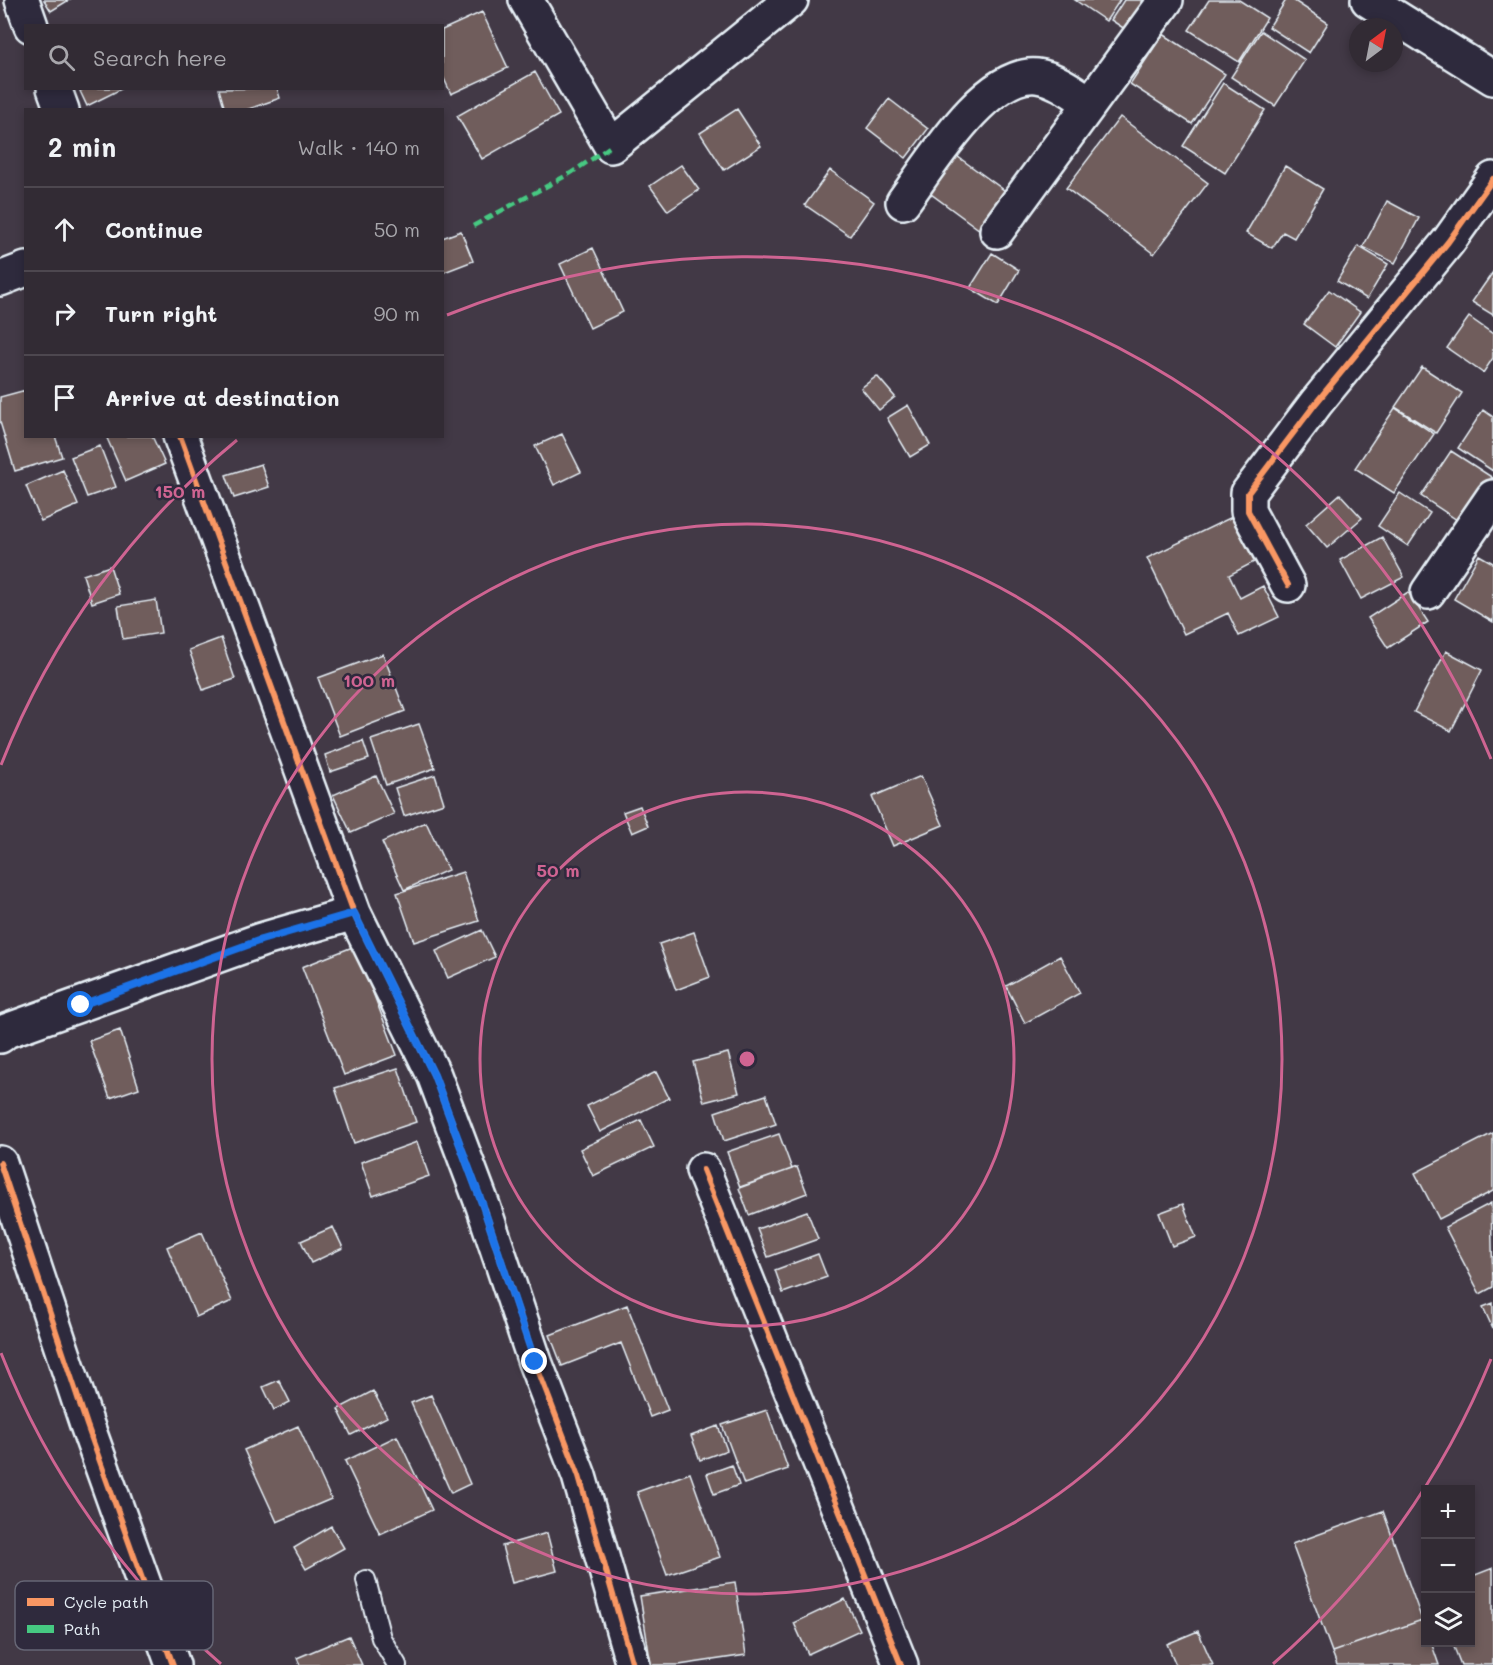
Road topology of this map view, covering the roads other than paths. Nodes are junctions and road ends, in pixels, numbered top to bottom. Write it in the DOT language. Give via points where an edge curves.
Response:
graph roads {
  1 [pos="22,0"];
  2 [pos="526,0"];
  3 [pos="791,0"];
  4 [pos="1166,0"];
  5 [pos="1368,0"];
  6 [pos="31,24"];
  7 [pos="1493,78"];
  8 [pos="55,90"];
  9 [pos="1090,103"];
  10 [pos="61,108"];
  11 [pos="1493,179"];
  12 [pos="903,202"];
  13 [pos="997,231"];
  14 [pos="24,270"];
  15 [pos="0,279"];
  16 [pos="181,438"];
  17 [pos="1493,496"];
  18 [pos="1288,585"];
  19 [pos="1428,592"];
  20 [pos="354,913"];
  21 [pos="0,1036"];
  22 [pos="0,1162"];
  23 [pos="703,1170"];
  24 [pos="366,1580"];
  25 [pos="143,1581"];
  26 [pos="168,1650"];
  27 [pos="173,1665"];
  28 [pos="397,1665"];
  29 [pos="633,1665"];
  30 [pos="901,1665"];
  1 -- 6 [label="street"];
  2 -- 3 [label="street" via="611,146"];
  4 -- 9 [label="street"];
  5 -- 7 [label="street"];
  8 -- 10 [label="street"];
  9 -- 12 [label="street" via="1062,85 1036,76 1011,81 984,99 963,120"];
  9 -- 13 [label="street"];
  11 -- 18 [label="street" via="1448,242 1248,493 1248,511"];
  14 -- 15 [label="street"];
  16 -- 20 [label="street"];
  17 -- 19 [label="street"];
  20 -- 21 [label="street" via="261,940"];
  20 -- 29 [label="street" via="434,1075 483,1206 535,1362 579,1476"];
  22 -- 25 [label="street"];
  23 -- 30 [label="street"];
  24 -- 28 [label="lane" via="381,1638"];
  26 -- 27 [label="street"];
}
